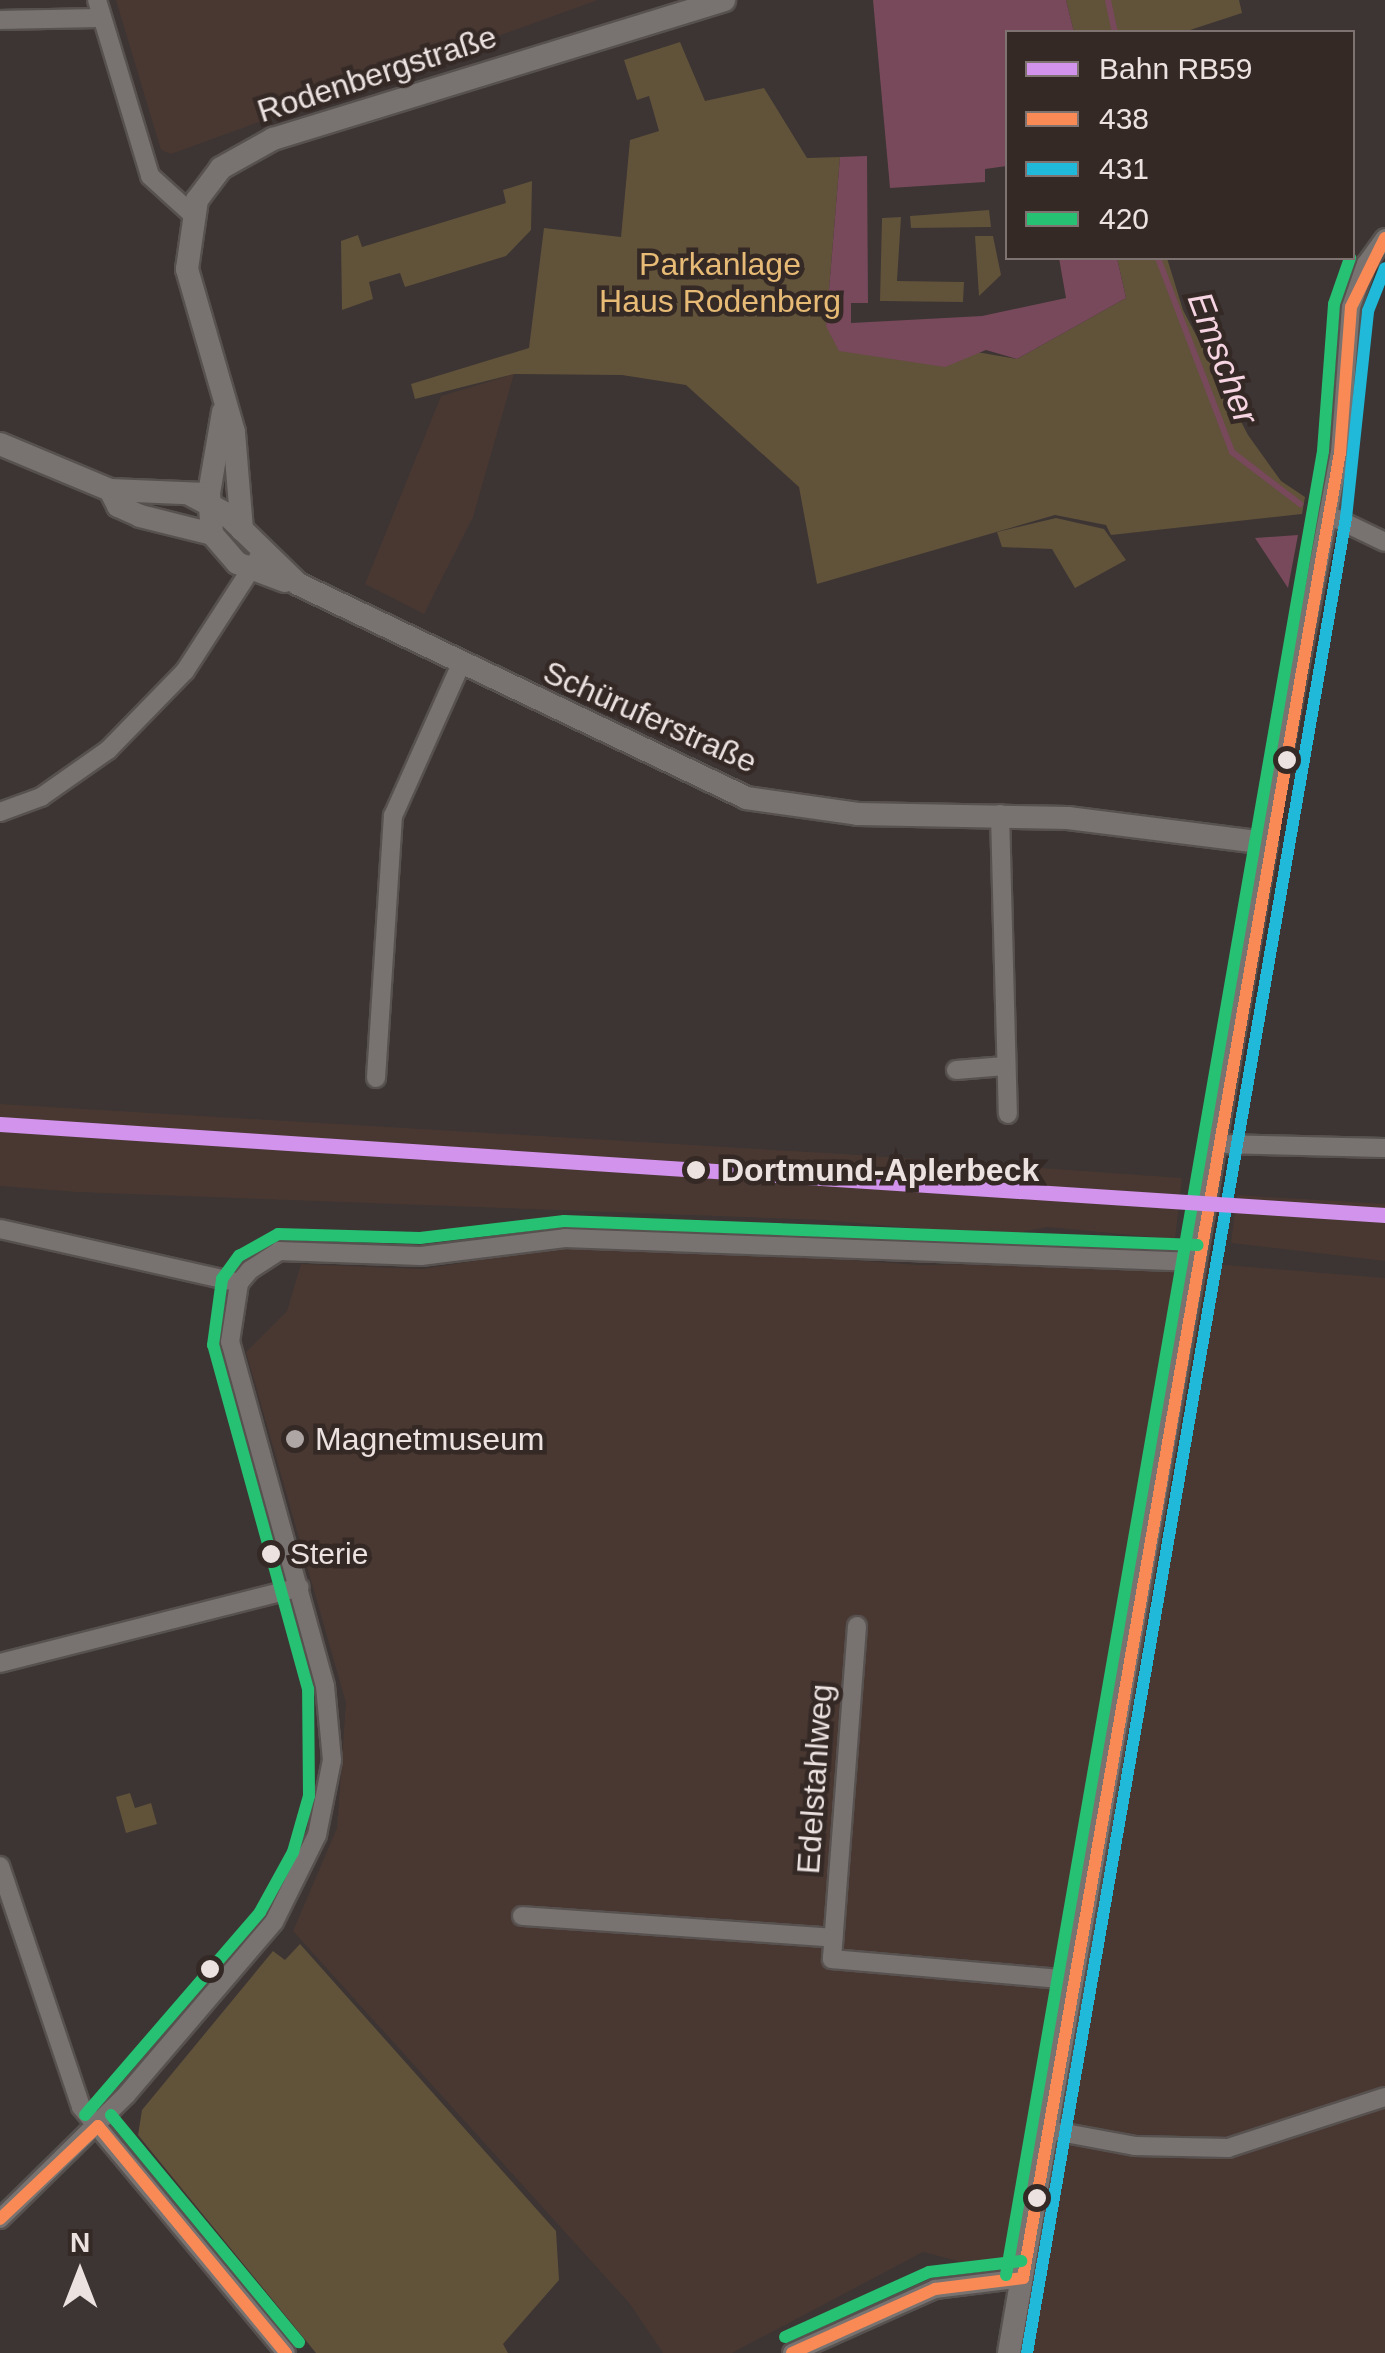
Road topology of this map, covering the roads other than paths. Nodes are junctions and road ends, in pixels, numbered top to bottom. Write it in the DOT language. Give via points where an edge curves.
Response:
graph roads {
  1 [pos="724,0"];
  2 [pos="99,9"];
  3 [pos="0,20"];
  4 [pos="193,215"];
  5 [pos="1385,238"];
  6 [pos="0,444"];
  7 [pos="110,490"];
  8 [pos="213,508"];
  9 [pos="1330,516"];
  10 [pos="1385,542"];
  11 [pos="255,562"];
  12 [pos="460,666"];
  13 [pos="0,812"];
  14 [pos="1000,814"];
  15 [pos="1266,843"];
  16 [pos="1005,1066"];
  17 [pos="956,1070"];
  18 [pos="376,1078"];
  19 [pos="1008,1114"];
  20 [pos="1219,1144"];
  21 [pos="1385,1148"];
  22 [pos="0,1229"];
  23 [pos="1197,1262"];
  24 [pos="240,1283"];
  25 [pos="300,1587"];
  26 [pos="857,1626"];
  27 [pos="0,1663"];
  28 [pos="0,1866"];
  29 [pos="6,1914"];
  30 [pos="522,1916"];
  31 [pos="834,1938"];
  32 [pos="1071,1980"];
  33 [pos="1385,2097"];
  34 [pos="98,2126"];
  35 [pos="1049,2130"];
  36 [pos="0,2219"];
  37 [pos="1024,2278"];
  38 [pos="286,2353"];
  39 [pos="792,2353"];
  40 [pos="1009,2353"];
  1 -- 4 [label="main road, Rodenbergstraße" via="273,139 221,168"];
  2 -- 3 [label="street" via="56,25"];
  2 -- 4 [label="street" via="150,176"];
  4 -- 8 [label="main road" via="187,269 223,412"];
  5 -- 9 [label="street" via="1366,264 1351,306"];
  6 -- 7 [label="main road"];
  7 -- 8 [label="main road"];
  7 -- 8 [label="main road" via="118,506 184,530"];
  8 -- 11 [label="main road, Schüruferstraße"];
  8 -- 11 [label="main road" via="243,532"];
  9 -- 10 [label="street"];
  9 -- 15 [label="street"];
  11 -- 12 [label="main road, Schüruferstraße"];
  11 -- 13 [label="street" via="184,672 108,750 41,797"];
  12 -- 14 [label="main road, Schüruferstraße" via="746,798 826,812"];
  12 -- 18 [label="street" via="394,816"];
  14 -- 15 [label="main road, Schüruferstraße"];
  14 -- 16 [label="street"];
  15 -- 20 [label="main road"];
  16 -- 17 [label="street"];
  16 -- 19 [label="street"];
  20 -- 21 [label="street"];
  20 -- 23 [label="main road"];
  22 -- 24 [label="street"];
  23 -- 24 [label="street" via="565,1238 421,1256 280,1251"];
  23 -- 32 [label="main road"];
  24 -- 25 [label="street" via="230,1342"];
  25 -- 27 [label="street"];
  25 -- 34 [label="street" via="332,1748 308,1860 274,1922"];
  26 -- 31 [label="street, Edelstahlweg"];
  28 -- 29 [label="street"];
  29 -- 34 [label="street" via="72,2088"];
  30 -- 31 [label="street"];
  31 -- 32 [label="street" via="832,1959"];
  32 -- 35 [label="main road"];
  33 -- 35 [label="street" via="1228,2148 1136,2146"];
  34 -- 36 [label="street"];
  34 -- 38 [label="street"];
  35 -- 37 [label="main road"];
  37 -- 39 [label="street" via="935,2289"];
  37 -- 40 [label="main road"];
}
